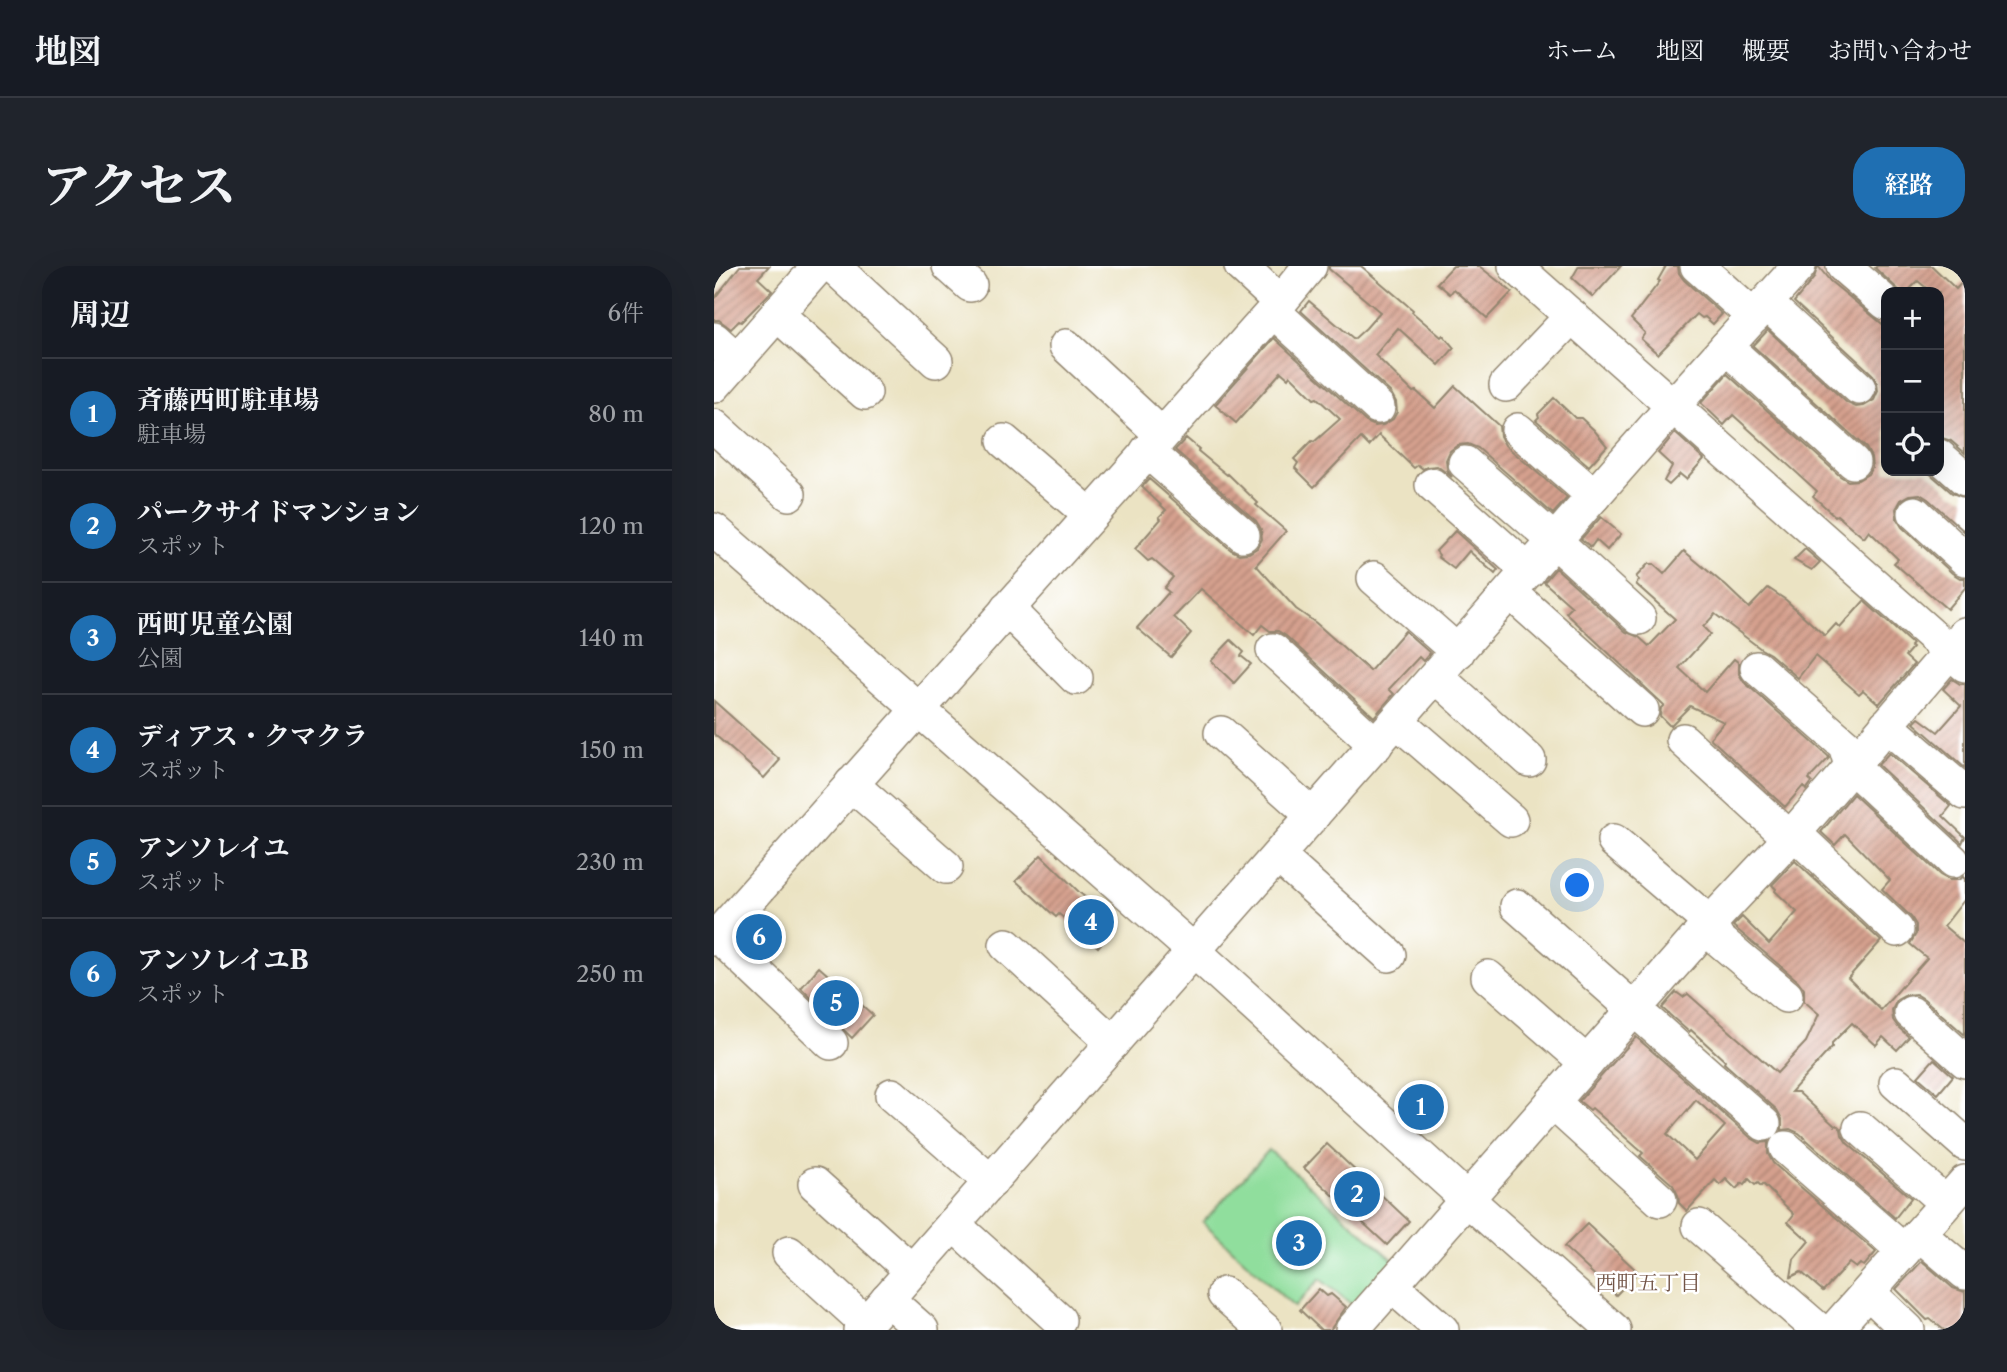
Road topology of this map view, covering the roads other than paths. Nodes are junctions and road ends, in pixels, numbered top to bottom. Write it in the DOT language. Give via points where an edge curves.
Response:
graph roads {
  1 [pos="1241,266"];
  2 [pos="1310,266"];
  3 [pos="1515,266"];
  4 [pos="1697,266"];
  5 [pos="1799,266"];
  6 [pos="1843,266"];
  7 [pos="813,269"];
  8 [pos="1881,299"];
  9 [pos="1277,306"];
  10 [pos="1760,310"];
  11 [pos="777,314"];
  12 [pos="1572,316"];
  13 [pos="1066,346"];
  14 [pos="1726,347"];
  15 [pos="725,349"];
  16 [pos="936,361"];
  17 [pos="1506,385"];
  18 [pos="714,386"];
  19 [pos="1858,388"];
  20 [pos="866,393"];
  21 [pos="1673,406"];
  22 [pos="1378,407"];
  23 [pos="714,426"];
  24 [pos="1518,430"];
  25 [pos="1004,441"];
  26 [pos="1155,443"];
  27 [pos="1944,460"];
  28 [pos="1853,462"];
  29 [pos="1465,463"];
  30 [pos="1965,479"];
  31 [pos="1432,485"];
  32 [pos="789,494"];
  33 [pos="1594,496"];
  34 [pos="1915,513"];
  35 [pos="1090,515"];
  36 [pos="714,530"];
  37 [pos="1243,536"];
  38 [pos="1555,541"];
  39 [pos="1965,559"];
  40 [pos="1374,578"];
  41 [pos="1519,581"];
  42 [pos="1007,609"];
  43 [pos="1639,618"];
  44 [pos="1273,650"];
  45 [pos="1960,650"];
  46 [pos="1447,664"];
  47 [pos="1757,668"];
  48 [pos="1076,678"];
  49 [pos="917,710"];
  50 [pos="1642,710"];
  51 [pos="1886,725"];
  52 [pos="1221,733"];
  53 [pos="1386,733"];
  54 [pos="1683,740"];
  55 [pos="1529,760"];
  56 [pos="1851,766"];
  57 [pos="851,783"];
  58 [pos="1965,793"];
  59 [pos="1313,816"];
  60 [pos="1511,820"];
  61 [pos="1792,835"];
  62 [pos="1614,841"];
  63 [pos="1278,856"];
  64 [pos="1953,861"];
  65 [pos="946,867"];
  66 [pos="1517,906"];
  67 [pos="1710,923"];
  68 [pos="718,929"];
  69 [pos="1897,930"];
  70 [pos="1006,944"];
  71 [pos="1194,951"];
  72 [pos="1389,955"];
  73 [pos="1488,977"];
  74 [pos="1786,996"];
  75 [pos="1633,1010"];
  76 [pos="1911,1013"];
  77 [pos="831,1042"];
  78 [pos="1113,1043"];
  79 [pos="1965,1061"];
  80 [pos="1587,1063"];
  81 [pos="1896,1083"];
  82 [pos="892,1095"];
  83 [pos="1552,1102"];
  84 [pos="1860,1128"];
  85 [pos="1965,1144"];
  86 [pos="991,1182"];
  87 [pos="816,1184"];
  88 [pos="1958,1194"];
  89 [pos="1467,1199"];
  90 [pos="1660,1200"];
  91 [pos="953,1224"];
  92 [pos="1699,1226"];
  93 [pos="1911,1242"];
  94 [pos="789,1253"];
  95 [pos="912,1271"];
  96 [pos="1965,1273"];
  97 [pos="1391,1285"];
  98 [pos="1868,1292"];
  99 [pos="1224,1294"];
  100 [pos="887,1299"];
  101 [pos="1059,1320"];
  102 [pos="863,1327"];
  103 [pos="922,1330"];
  104 [pos="1265,1330"];
  105 [pos="1352,1330"];
  106 [pos="1442,1330"];
  107 [pos="1614,1330"];
  108 [pos="1819,1330"];
  109 [pos="1834,1330"];
  110 [pos="1908,1330"];
  1 -- 9 [label="street"];
  2 -- 9 [label="street"];
  3 -- 12 [label="street"];
  4 -- 10 [label="street"];
  5 -- 10 [label="street"];
  6 -- 8 [label="street"];
  7 -- 11 [label="street"];
  7 -- 16 [label="street"];
  9 -- 22 [label="street"];
  9 -- 26 [label="street"];
  10 -- 14 [label="street"];
  10 -- 19 [label="street"];
  11 -- 15 [label="street"];
  11 -- 20 [label="street"];
  12 -- 17 [label="street"];
  12 -- 21 [label="street"];
  13 -- 26 [label="street"];
  14 -- 21 [label="street"];
  14 -- 28 [label="street"];
  15 -- 18 [label="street"];
  21 -- 33 [label="street"];
  21 -- 45 [label="street"];
  23 -- 32 [label="street"];
  24 -- 33 [label="street"];
  25 -- 35 [label="street"];
  26 -- 35 [label="street"];
  26 -- 37 [label="street"];
  27 -- 30 [label="street"];
  29 -- 38 [label="street"];
  31 -- 41 [label="street"];
  33 -- 38 [label="street"];
  34 -- 39 [label="street"];
  35 -- 42 [label="street"];
  36 -- 49 [label="street"];
  38 -- 41 [label="street"];
  38 -- 43 [label="street"];
  40 -- 46 [label="street"];
  41 -- 46 [label="street"];
  41 -- 50 [label="street"];
  42 -- 48 [label="street"];
  42 -- 49 [label="street"];
  44 -- 53 [label="street"];
  45 -- 51 [label="street"];
  46 -- 53 [label="street"];
  46 -- 55 [label="street"];
  47 -- 56 [label="street" via="1845,745"];
  49 -- 57 [label="street"];
  49 -- 71 [label="street"];
  51 -- 56 [label="street"];
  51 -- 58 [label="street"];
  52 -- 59 [label="street"];
  53 -- 59 [label="street"];
  53 -- 60 [label="street"];
  54 -- 61 [label="street"];
  56 -- 61 [label="street"];
  56 -- 64 [label="street"];
  57 -- 65 [label="street"];
  57 -- 68 [label="street"];
  59 -- 63 [label="street"];
  61 -- 67 [label="street"];
  61 -- 69 [label="street"];
  62 -- 67 [label="street"];
  63 -- 71 [label="street"];
  63 -- 72 [label="street"];
  66 -- 75 [label="street"];
  67 -- 74 [label="street" via="1718,939"];
  67 -- 75 [label="street"];
  68 -- 77 [label="street"];
  70 -- 78 [label="street"];
  71 -- 78 [label="street"];
  71 -- 89 [label="street"];
  73 -- 80 [label="street"];
  75 -- 80 [label="street"];
  75 -- 93 [label="street" via="1775,1136"];
  76 -- 79 [label="street"];
  78 -- 86 [label="street"];
  80 -- 83 [label="street"];
  81 -- 85 [label="street"];
  82 -- 86 [label="street"];
  83 -- 89 [label="street"];
  83 -- 90 [label="street"];
  84 -- 88 [label="street"];
  86 -- 91 [label="street"];
  87 -- 95 [label="street"];
  88 -- 93 [label="street"];
  89 -- 97 [label="street"];
  89 -- 107 [label="street"];
  91 -- 95 [label="street"];
  91 -- 101 [label="street"];
  92 -- 108 [label="street"];
  93 -- 96 [label="street"];
  93 -- 98 [label="street"];
  94 -- 102 [label="street"];
  95 -- 100 [label="street"];
  97 -- 105 [label="street"];
  97 -- 106 [label="street"];
  98 -- 109 [label="street"];
  98 -- 110 [label="street"];
  99 -- 104 [label="street"];
  100 -- 102 [label="street"];
  100 -- 103 [label="street"];
}
